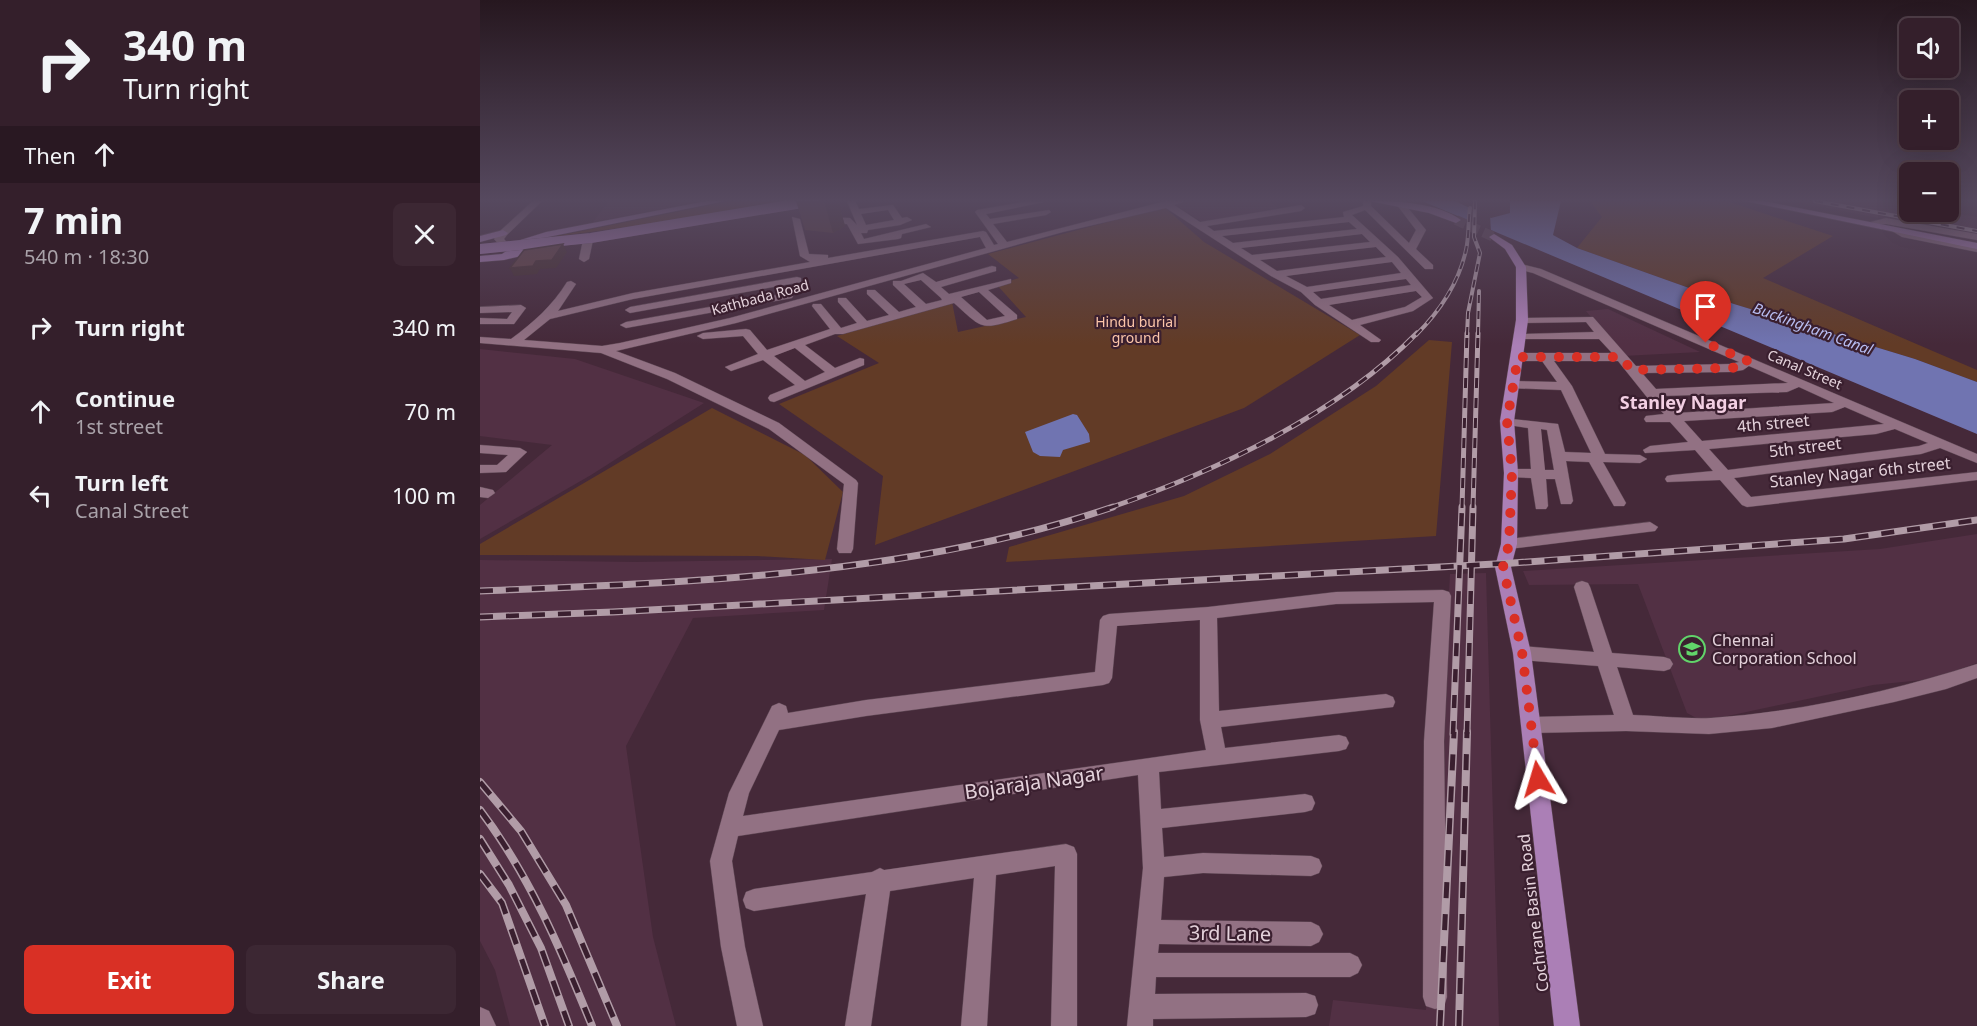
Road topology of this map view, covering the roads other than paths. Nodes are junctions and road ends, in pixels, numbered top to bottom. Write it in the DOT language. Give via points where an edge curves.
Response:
graph roads {
  1 [pos="480,249"];
  2 [pos="505,249"];
  3 [pos="586,249"];
  4 [pos="806,249"];
  5 [pos="855,249"];
  6 [pos="901,249"];
  7 [pos="988,249"];
  8 [pos="1236,249"];
  9 [pos="1334,249"];
  10 [pos="1383,249"];
  11 [pos="1411,249"];
  12 [pos="1510,249"];
  13 [pos="498,258"];
  14 [pos="1252,258"];
  15 [pos="584,259"];
  16 [pos="1394,259"];
  17 [pos="1429,267"];
  18 [pos="1521,267"];
  19 [pos="480,268"];
  20 [pos="796,268"];
  21 [pos="992,269"];
  22 [pos="1275,274"];
  23 [pos="1409,275"];
  24 [pos="796,280"];
  25 [pos="1006,281"];
  26 [pos="571,284"];
  27 [pos="933,286"];
  28 [pos="1419,287"];
  29 [pos="980,288"];
  30 [pos="1305,290"];
  31 [pos="871,292"];
  32 [pos="633,296"];
  33 [pos="796,298"];
  34 [pos="950,298"];
  35 [pos="842,300"];
  36 [pos="1319,303"];
  37 [pos="817,306"];
  38 [pos="924,309"];
  39 [pos="480,310"];
  40 [pos="630,310"];
  41 [pos="550,316"];
  42 [pos="897,316"];
  43 [pos="1345,320"];
  44 [pos="1522,320"];
  45 [pos="480,321"];
  46 [pos="626,325"];
  47 [pos="865,325"];
  48 [pos="838,331"];
  49 [pos="1603,335"];
  50 [pos="667,336"];
  51 [pos="1520,337"];
  52 [pos="480,340"];
  53 [pos="1375,340"];
  54 [pos="514,342"];
  55 [pos="797,344"];
  56 [pos="620,347"];
  57 [pos="602,350"];
  58 [pos="765,355"];
  59 [pos="1518,357"];
  60 [pos="1620,357"];
  61 [pos="1546,358"];
  62 [pos="1748,361"];
  63 [pos="860,362"];
  64 [pos="731,367"];
  65 [pos="1632,370"];
  66 [pos="834,373"];
  67 [pos="1798,383"];
  68 [pos="1512,385"];
  69 [pos="804,386"];
  70 [pos="1566,386"];
  71 [pos="1650,393"];
  72 [pos="774,398"];
  73 [pos="1844,403"];
  74 [pos="1672,418"];
  75 [pos="1651,419"];
  76 [pos="1507,421"];
  77 [pos="1534,424"];
  78 [pos="1898,424"];
  79 [pos="1941,443"];
  80 [pos="1700,446"];
  81 [pos="480,449"];
  82 [pos="1559,456"];
  83 [pos="1597,458"];
  84 [pos="1977,459"];
  85 [pos="480,469"];
  86 [pos="1512,473"];
  87 [pos="1539,474"];
  88 [pos="1562,475"];
  89 [pos="1724,475"];
  90 [pos="1977,476"];
  91 [pos="1672,479"];
  92 [pos="1566,501"];
  93 [pos="1619,503"];
  94 [pos="1541,506"];
  95 [pos="1650,527"];
  96 [pos="1509,544"];
  97 [pos="845,549"];
  98 [pos="1582,587"];
  99 [pos="1208,613"];
  100 [pos="1522,652"];
  101 [pos="1604,659"];
  102 [pos="1664,664"];
  103 [pos="1977,671"];
  104 [pos="1386,702"];
  105 [pos="1210,720"];
  106 [pos="1626,723"];
  107 [pos="1532,725"];
  108 [pos="1339,742"];
  109 [pos="1217,758"];
  110 [pos="1148,765"];
  111 [pos="1305,803"];
  112 [pos="1153,819"];
  113 [pos="730,828"];
  114 [pos="986,864"];
  115 [pos="1311,866"];
  116 [pos="1154,868"];
  117 [pos="880,879"];
  118 [pos="754,900"];
  119 [pos="1148,932"];
  120 [pos="1311,934"];
  121 [pos="1144,965"];
  122 [pos="1350,965"];
  123 [pos="1435,997"];
  124 [pos="1306,1005"];
  125 [pos="1141,1017"];
  126 [pos="480,1020"];
  127 [pos="483,1026"];
  128 [pos="750,1026"];
  129 [pos="858,1026"];
  130 [pos="974,1026"];
  131 [pos="1064,1026"];
  132 [pos="1567,1026"];
  1 -- 13 [label="main road"];
  2 -- 13 [label="main road"];
  3 -- 15 [label="street"];
  4 -- 5 [label="street" via="809,258"];
  6 -- 20 [label="street"];
  7 -- 33 [label="street, Kathbada Road"];
  8 -- 14 [label="street"];
  9 -- 14 [label="street"];
  10 -- 16 [label="street"];
  11 -- 17 [label="street"];
  12 -- 18 [label="main road"];
  13 -- 19 [label="main road"];
  14 -- 22 [label="street"];
  16 -- 22 [label="street"];
  16 -- 23 [label="street"];
  18 -- 44 [label="main road, Cochrane Basin Road"];
  18 -- 62 [label="street, Canal Street"];
  20 -- 24 [label="street"];
  20 -- 32 [label="street"];
  21 -- 27 [label="street"];
  22 -- 30 [label="street"];
  23 -- 28 [label="street"];
  23 -- 30 [label="street"];
  24 -- 33 [label="street"];
  24 -- 40 [label="street"];
  25 -- 29 [label="street"];
  26 -- 41 [label="street"];
  27 -- 34 [label="street"];
  27 -- 38 [label="street" via="923,276 897,283"];
  28 -- 36 [label="street"];
  28 -- 43 [label="street" via="1428,298"];
  29 -- 34 [label="street"];
  29 -- 34 [label="street" via="1013,317 984,323"];
  30 -- 36 [label="street"];
  31 -- 42 [label="street"];
  32 -- 40 [label="street"];
  32 -- 41 [label="street"];
  33 -- 46 [label="street"];
  33 -- 50 [label="street, Kathbada Road"];
  34 -- 38 [label="street"];
  35 -- 47 [label="street"];
  36 -- 43 [label="street"];
  37 -- 48 [label="street"];
  38 -- 42 [label="street"];
  39 -- 45 [label="street" via="521,308 510,322"];
  40 -- 46 [label="street"];
  41 -- 54 [label="street"];
  42 -- 47 [label="street"];
  43 -- 53 [label="street"];
  44 -- 49 [label="street" via="1589,319"];
  44 -- 51 [label="main road, Cochrane Basin Road"];
  46 -- 56 [label="street"];
  47 -- 48 [label="street"];
  48 -- 55 [label="street"];
  49 -- 51 [label="street"];
  49 -- 60 [label="street"];
  50 -- 56 [label="street, Kathbada Road"];
  50 -- 58 [label="street" via="746,332"];
  51 -- 59 [label="main road, Cochrane Basin Road"];
  52 -- 54 [label="street, Kathbada Road"];
  54 -- 57 [label="street, Kathbada Road"];
  55 -- 58 [label="street"];
  55 -- 66 [label="street"];
  56 -- 57 [label="street, Kathbada Road"];
  57 -- 97 [label="street" via="671,376 774,426 851,483"];
  58 -- 64 [label="street"];
  58 -- 69 [label="street"];
  59 -- 61 [label="street"];
  59 -- 68 [label="main road, Cochrane Basin Road"];
  60 -- 61 [label="street"];
  60 -- 65 [label="street"];
  61 -- 70 [label="street"];
  62 -- 65 [label="street" via="1730,368"];
  62 -- 67 [label="street, Canal Street"];
  63 -- 66 [label="street"];
  65 -- 71 [label="street"];
  66 -- 69 [label="street"];
  67 -- 71 [label="street" via="1788,388"];
  67 -- 73 [label="street, Canal Street"];
  68 -- 70 [label="street"];
  68 -- 76 [label="main road, Cochrane Basin Road"];
  69 -- 72 [label="street"];
  70 -- 83 [label="street"];
  71 -- 74 [label="street"];
  73 -- 74 [label="street" via="1832,408"];
  73 -- 78 [label="street, Canal Street"];
  74 -- 75 [label="street"];
  74 -- 80 [label="street"];
  76 -- 77 [label="street"];
  76 -- 86 [label="main road, Cochrane Basin Road"];
  77 -- 82 [label="street" via="1554,427"];
  77 -- 87 [label="street"];
  78 -- 79 [label="street, Canal Street"];
  78 -- 80 [label="street, 4th street" via="1876,430"];
  79 -- 84 [label="street, Canal Street"];
  79 -- 89 [label="street, 5th street" via="1921,450"];
  80 -- 83 [label="street, 4th street"];
  80 -- 89 [label="street"];
  81 -- 85 [label="street" via="520,452 501,469"];
  82 -- 83 [label="street, 4th street"];
  82 -- 88 [label="street"];
  83 -- 93 [label="street"];
  86 -- 87 [label="street"];
  86 -- 96 [label="main road, Cochrane Basin Road"];
  87 -- 88 [label="street"];
  87 -- 94 [label="street"];
  88 -- 92 [label="street"];
  89 -- 90 [label="street, Stanley Nagar 6th street" via="1747,502"];
  89 -- 91 [label="street, 5th street"];
  95 -- 96 [label="street"];
  96 -- 100 [label="main road, Cochrane Basin Road" via="1503,567"];
  98 -- 101 [label="street"];
  99 -- 105 [label="street"];
  99 -- 113 [label="street" via="1109,620 1103,678 776,717 739,794"];
  99 -- 123 [label="street" via="1336,598 1443,596 1434,741"];
  100 -- 101 [label="street"];
  100 -- 107 [label="main road, Cochrane Basin Road"];
  101 -- 102 [label="street"];
  101 -- 106 [label="street"];
  103 -- 106 [label="street" via="1894,695 1772,720 1709,726"];
  104 -- 105 [label="street"];
  105 -- 109 [label="street"];
  106 -- 107 [label="street"];
  107 -- 132 [label="main road, Cochrane Basin Road"];
  108 -- 109 [label="street, Bojaraja Nagar"];
  109 -- 110 [label="street, Bojaraja Nagar"];
  110 -- 112 [label="street"];
  110 -- 113 [label="street, Bojaraja Nagar"];
  111 -- 112 [label="street"];
  112 -- 116 [label="street"];
  113 -- 128 [label="street" via="722,871"];
  114 -- 117 [label="street"];
  114 -- 130 [label="street"];
  114 -- 131 [label="street" via="1066,854"];
  115 -- 116 [label="street" via="1203,863"];
  116 -- 119 [label="street"];
  117 -- 118 [label="street"];
  117 -- 129 [label="street"];
  119 -- 120 [label="street, 3rd Lane"];
  119 -- 121 [label="street"];
  121 -- 122 [label="street"];
  121 -- 125 [label="street"];
  124 -- 125 [label="street"];
  126 -- 127 [label="street"];
}
